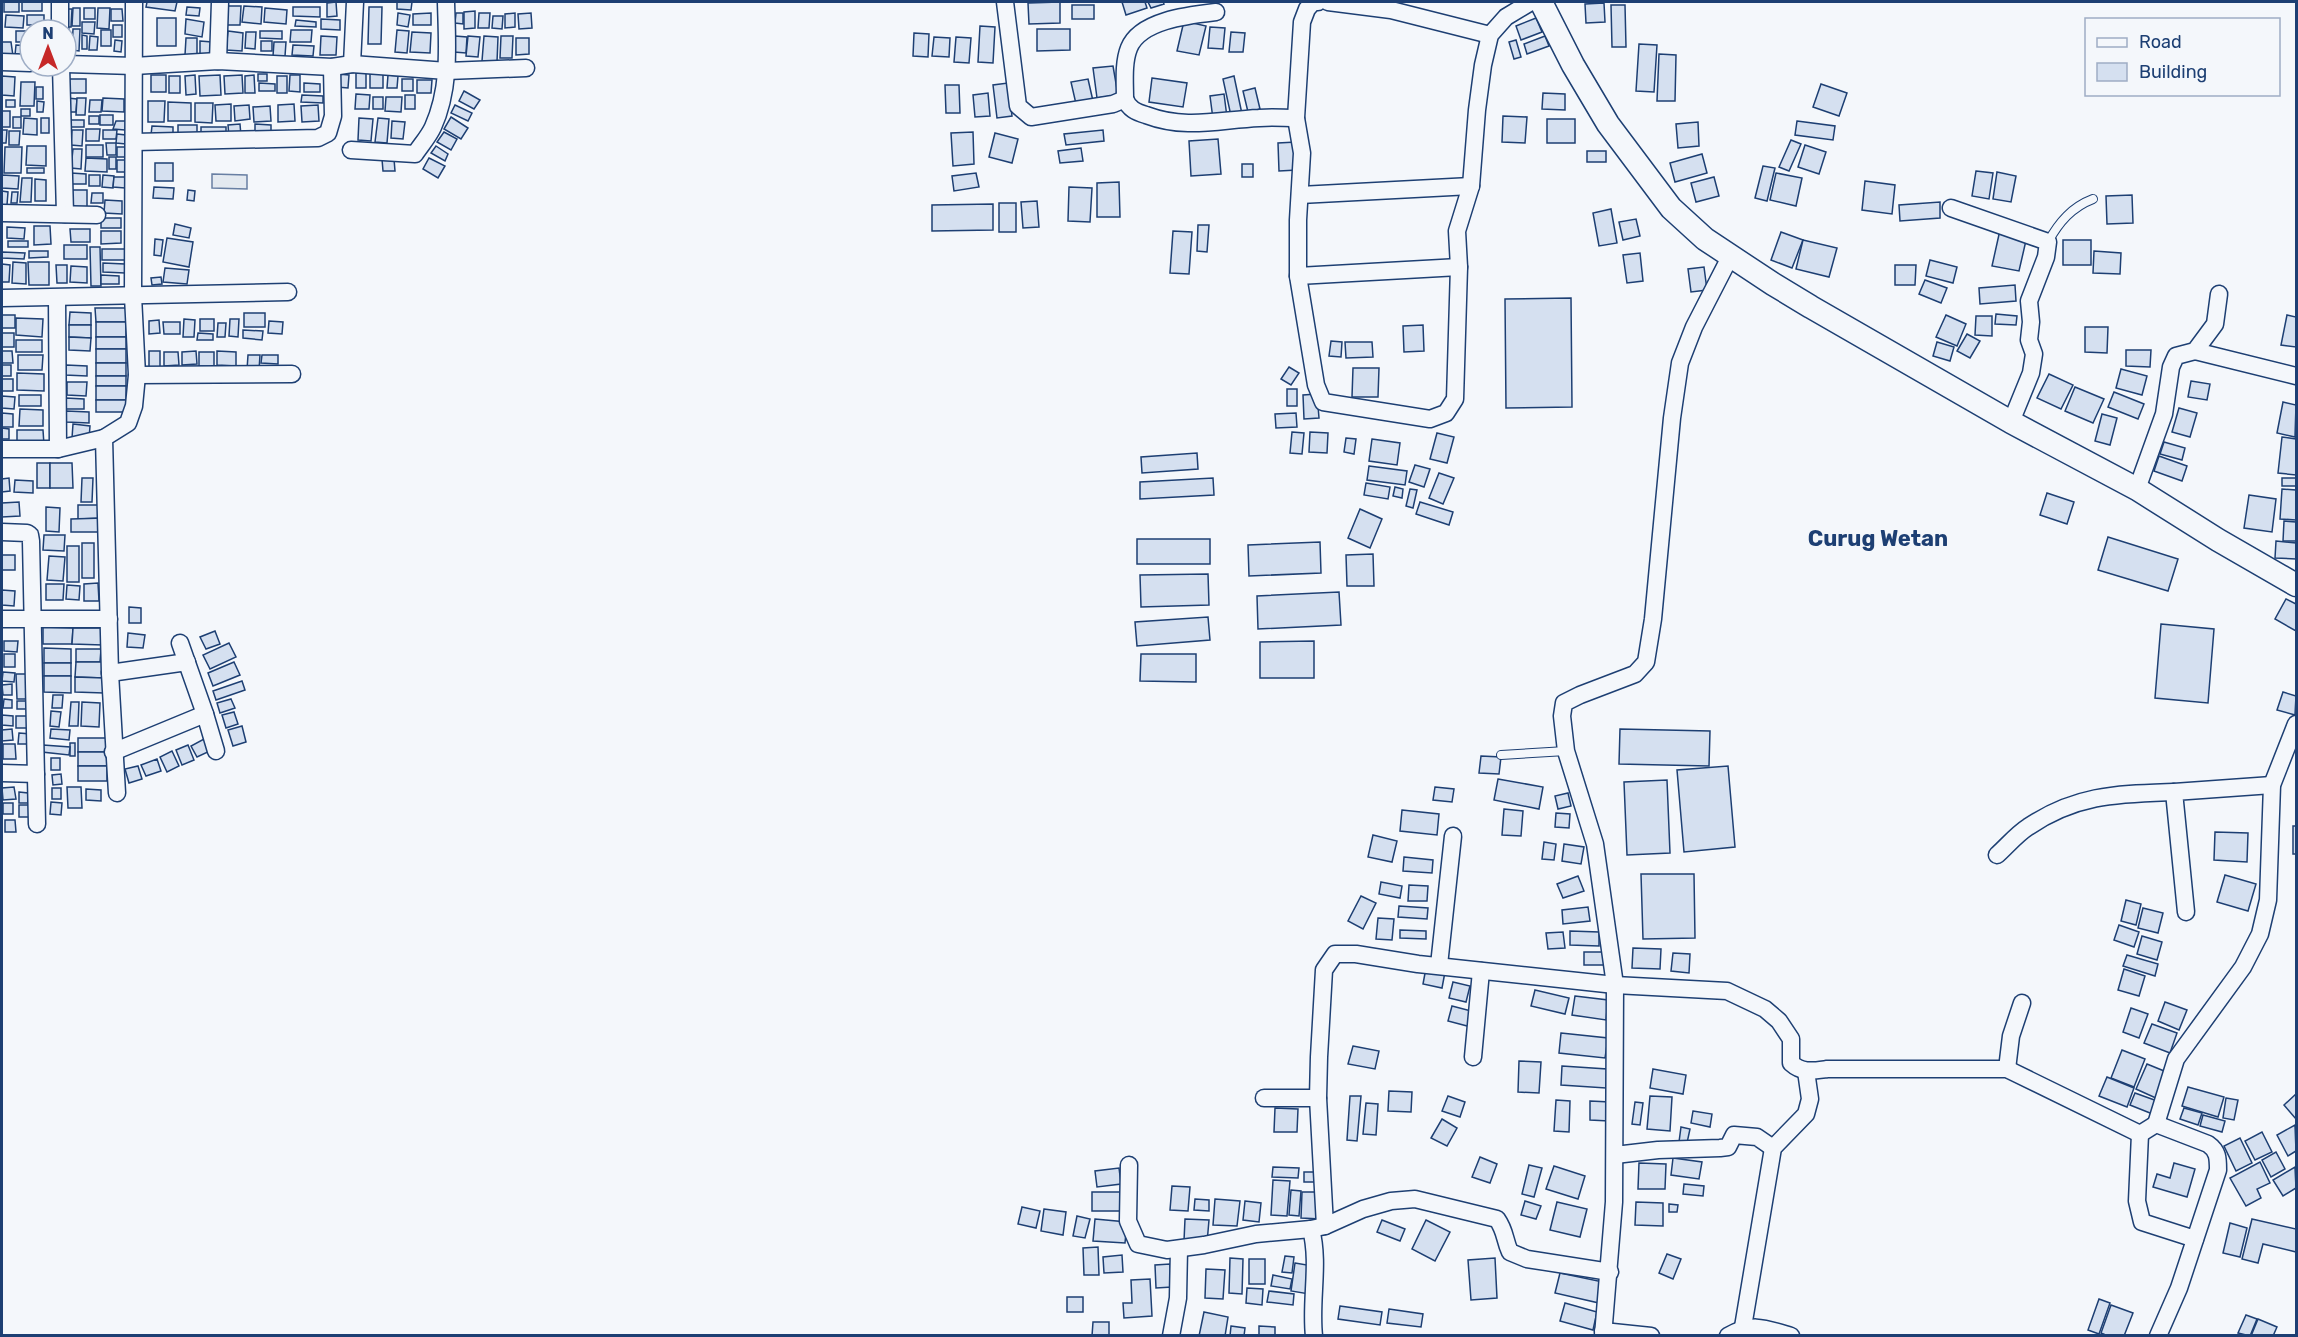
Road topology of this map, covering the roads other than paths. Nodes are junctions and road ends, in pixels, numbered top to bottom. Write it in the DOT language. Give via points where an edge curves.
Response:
graph roads {
  1 [pos="60,2"];
  2 [pos="134,2"];
  3 [pos="220,2"];
  4 [pos="355,2"];
  5 [pos="446,2"];
  6 [pos="1005,2"];
  7 [pos="1318,2"];
  8 [pos="1328,2"];
  9 [pos="1531,2"];
  10 [pos="1541,2"];
  11 [pos="1216,12"];
  12 [pos="60,18"];
  13 [pos="1490,35"];
  14 [pos="218,61"];
  15 [pos="2,62"];
  16 [pos="18,63"];
  17 [pos="78,64"];
  18 [pos="351,64"];
  19 [pos="134,66"];
  20 [pos="332,67"];
  21 [pos="526,68"];
  22 [pos="447,71"];
  23 [pos="61,78"];
  24 [pos="1125,99"];
  25 [pos="1296,118"];
  26 [pos="134,142"];
  27 [pos="351,150"];
  28 [pos="1471,186"];
  29 [pos="1300,195"];
  30 [pos="2093,200"];
  31 [pos="1951,208"];
  32 [pos="2,213"];
  33 [pos="65,214"];
  34 [pos="97,215"];
  35 [pos="2048,242"];
  36 [pos="1730,257"];
  37 [pos="1459,267"];
  38 [pos="1298,276"];
  39 [pos="288,292"];
  40 [pos="2219,294"];
  41 [pos="133,296"];
  42 [pos="2,298"];
  43 [pos="57,298"];
  44 [pos="2195,351"];
  45 [pos="292,374"];
  46 [pos="137,375"];
  47 [pos="2296,376"];
  48 [pos="2011,422"];
  49 [pos="104,438"];
  50 [pos="2,449"];
  51 [pos="58,449"];
  52 [pos="2137,489"];
  53 [pos="2,532"];
  54 [pos="2296,585"];
  55 [pos="2,619"];
  56 [pos="109,619"];
  57 [pos="32,620"];
  58 [pos="180,643"];
  59 [pos="187,662"];
  60 [pos="110,673"];
  61 [pos="205,714"];
  62 [pos="2296,724"];
  63 [pos="216,751"];
  64 [pos="1566,751"];
  65 [pos="113,752"];
  66 [pos="1501,755"];
  67 [pos="2,773"];
  68 [pos="36,774"];
  69 [pos="2272,785"];
  70 [pos="2174,792"];
  71 [pos="117,793"];
  72 [pos="37,824"];
  73 [pos="1453,836"];
  74 [pos="1997,855"];
  75 [pos="2186,912"];
  76 [pos="1439,965"];
  77 [pos="1482,971"];
  78 [pos="1615,985"];
  79 [pos="2022,1003"];
  80 [pos="1473,1057"];
  81 [pos="2007,1069"];
  82 [pos="1806,1071"];
  83 [pos="1264,1098"];
  84 [pos="1318,1098"];
  85 [pos="2156,1124"];
  86 [pos="2140,1134"];
  87 [pos="1773,1148"];
  88 [pos="1615,1155"];
  89 [pos="1129,1165"];
  90 [pos="1318,1228"];
  91 [pos="2195,1239"];
  92 [pos="1179,1249"];
  93 [pos="1610,1272"];
  94 [pos="1743,1328"];
  95 [pos="1603,1333"];
  96 [pos="1171,1335"];
  97 [pos="1314,1335"];
  98 [pos="1651,1335"];
  99 [pos="1728,1335"];
  100 [pos="1791,1335"];
  101 [pos="2158,1335"];
  1 -- 12 [label="street"];
  2 -- 19 [label="street"];
  3 -- 14 [label="street"];
  4 -- 18 [label="street"];
  5 -- 22 [label="street"];
  6 -- 24 [label="street" via="1018,106 1031,117"];
  7 -- 25 [label="street" via="1307,9 1302,22"];
  8 -- 13 [label="street" via="1391,10"];
  9 -- 13 [label="street" via="1506,17"];
  10 -- 36 [label="street" via="1573,65 1632,157 1671,208"];
  11 -- 24 [label="street" via="1184,16 1139,34 1127,56"];
  13 -- 28 [label="street" via="1477,110"];
  14 -- 19 [label="street"];
  14 -- 20 [label="street"];
  15 -- 16 [label="street"];
  17 -- 19 [label="street"];
  18 -- 20 [label="street"];
  18 -- 22 [label="street"];
  19 -- 26 [label="street"];
  20 -- 26 [label="street" via="333,116 328,133 318,138"];
  21 -- 22 [label="street"];
  22 -- 27 [label="street" via="439,112 416,154"];
  23 -- 33 [label="street"];
  24 -- 25 [label="street" via="1137,112 1162,122 1212,124"];
  25 -- 29 [label="street" via="1302,153"];
  26 -- 41 [label="street"];
  28 -- 29 [label="street"];
  28 -- 37 [label="street" via="1457,231"];
  29 -- 38 [label="street"];
  30 -- 35 [label="lane" via="2076,207"];
  31 -- 35 [label="street"];
  32 -- 33 [label="street"];
  33 -- 34 [label="street"];
  35 -- 48 [label="street" via="2029,301 2029,340 2034,354 2031,373"];
  36 -- 48 [label="street"];
  36 -- 64 [label="street" via="1680,363 1646,662 1635,674 1564,703"];
  37 -- 38 [label="street"];
  37 -- 38 [label="street" via="1455,399 1446,413 1430,419 1323,402 1311,362"];
  39 -- 41 [label="street"];
  40 -- 44 [label="street" via="2216,324"];
  41 -- 43 [label="street"];
  41 -- 46 [label="street"];
  42 -- 43 [label="street"];
  43 -- 51 [label="street"];
  44 -- 47 [label="street"];
  44 -- 52 [label="street" via="2176,356 2164,414"];
  45 -- 46 [label="street"];
  46 -- 49 [label="street" via="128,423"];
  48 -- 52 [label="street"];
  49 -- 51 [label="street"];
  49 -- 56 [label="street"];
  50 -- 51 [label="street"];
  52 -- 54 [label="street"];
  53 -- 57 [label="street" via="30,535"];
  55 -- 57 [label="street"];
  56 -- 57 [label="street"];
  56 -- 60 [label="street"];
  57 -- 68 [label="street"];
  58 -- 59 [label="street"];
  59 -- 60 [label="street"];
  59 -- 61 [label="street"];
  60 -- 65 [label="street"];
  61 -- 63 [label="street"];
  61 -- 65 [label="street"];
  62 -- 69 [label="street"];
  64 -- 66 [label="lane"];
  64 -- 78 [label="street" via="1595,844"];
  65 -- 71 [label="street"];
  67 -- 68 [label="street"];
  68 -- 72 [label="street"];
  69 -- 70 [label="street"];
  69 -- 85 [label="street" via="2268,900 2260,934 2243,967 2176,1059"];
  70 -- 74 [label="street" via="2111,794 2077,802 2027,827"];
  70 -- 75 [label="street"];
  73 -- 76 [label="street"];
  76 -- 77 [label="street"];
  76 -- 84 [label="street" via="1335,954 1324,970"];
  77 -- 78 [label="street"];
  77 -- 80 [label="street"];
  78 -- 82 [label="street" via="1727,991 1765,1009 1779,1021 1791,1039 1791,1063"];
  78 -- 88 [label="street"];
  79 -- 81 [label="street" via="2011,1036"];
  81 -- 82 [label="street"];
  81 -- 86 [label="street"];
  82 -- 87 [label="street" via="1810,1100 1806,1114"];
  83 -- 84 [label="street"];
  84 -- 90 [label="street"];
  85 -- 86 [label="street"];
  85 -- 91 [label="street" via="2215,1149 2218,1170"];
  86 -- 91 [label="street" via="2137,1201 2142,1222"];
  87 -- 88 [label="street" via="1757,1137 1734,1136 1728,1147"];
  87 -- 94 [label="street"];
  88 -- 93 [label="street"];
  89 -- 92 [label="street" via="1128,1221 1138,1244 1159,1250"];
  90 -- 92 [label="street" via="1256,1234"];
  90 -- 93 [label="street" via="1364,1209 1415,1199 1497,1219 1505,1231 1510,1252 1527,1259"];
  90 -- 97 [label="street" via="1314,1242"];
  91 -- 101 [label="street"];
  92 -- 96 [label="street" via="1178,1298"];
  93 -- 95 [label="street"];
  94 -- 99 [label="street"];
  94 -- 100 [label="street" via="1764,1328"];
  95 -- 98 [label="street"];
}
